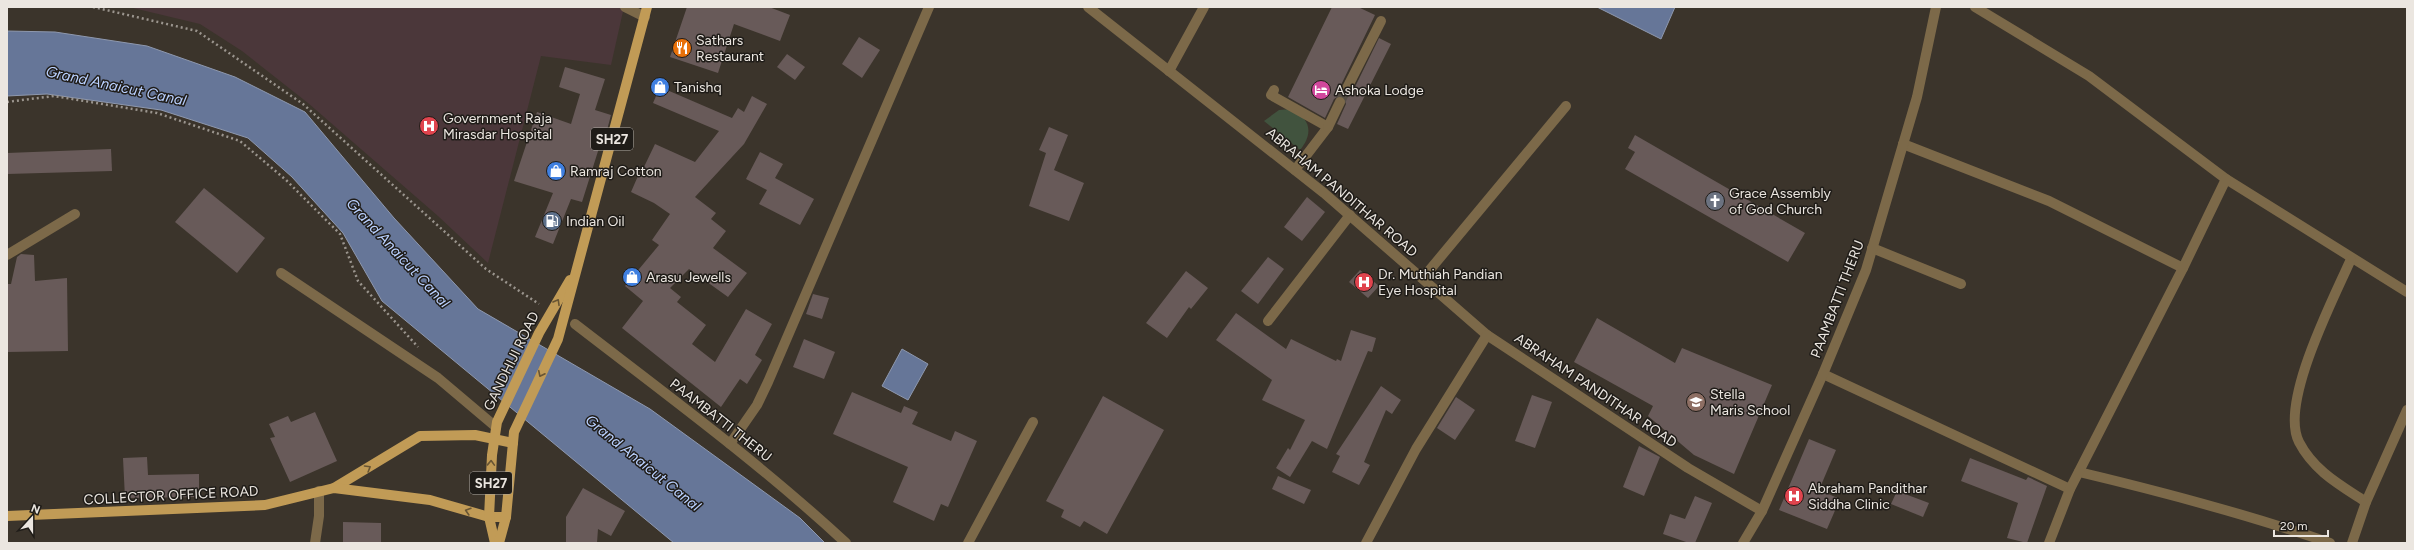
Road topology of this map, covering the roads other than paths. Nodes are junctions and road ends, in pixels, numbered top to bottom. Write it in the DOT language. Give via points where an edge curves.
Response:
graph roads {
  1 [pos="625,7"];
  2 [pos="647,7"];
  3 [pos="929,7"];
  4 [pos="1088,7"];
  5 [pos="1204,7"];
  6 [pos="1936,7"];
  7 [pos="1975,7"];
  8 [pos="645,18"];
  9 [pos="1381,21"];
  10 [pos="1169,71"];
  11 [pos="1347,88"];
  12 [pos="1274,90"];
  13 [pos="1340,102"];
  14 [pos="1566,106"];
  15 [pos="1328,127"];
  16 [pos="1903,144"];
  17 [pos="1295,170"];
  18 [pos="2226,179"];
  19 [pos="75,214"];
  20 [pos="1350,216"];
  21 [pos="1872,248"];
  22 [pos="7,255"];
  23 [pos="2351,259"];
  24 [pos="2183,268"];
  25 [pos="576,270"];
  26 [pos="281,273"];
  27 [pos="1423,278"];
  28 [pos="1961,284"];
  29 [pos="2407,292"];
  30 [pos="1268,321"];
  31 [pos="575,324"];
  32 [pos="1487,335"];
  33 [pos="1823,374"];
  34 [pos="2407,410"];
  35 [pos="1033,422"];
  36 [pos="497,425"];
  37 [pos="494,438"];
  38 [pos="513,443"];
  39 [pos="730,444"];
  40 [pos="2078,472"];
  41 [pos="334,488"];
  42 [pos="2070,489"];
  43 [pos="319,491"];
  44 [pos="2366,502"];
  45 [pos="1762,511"];
  46 [pos="7,516"];
  47 [pos="489,517"];
  48 [pos="506,517"];
  49 [pos="315,543"];
  50 [pos="495,543"];
  51 [pos="499,543"];
  52 [pos="846,543"];
  53 [pos="968,543"];
  54 [pos="1366,543"];
  55 [pos="1743,543"];
  56 [pos="2049,543"];
  57 [pos="2330,543"];
  58 [pos="2352,543"];
  1 -- 8 [label="street"];
  2 -- 8 [label="main road, GANDHIJI ROAD / SH27"];
  3 -- 39 [label="street" via="768,382 757,405"];
  4 -- 10 [label="street, ABRAHAM PANDITHAR ROAD"];
  5 -- 10 [label="street"];
  6 -- 16 [label="street, PAAMBATTI THERU" via="1917,97"];
  7 -- 18 [label="street" via="2089,76"];
  8 -- 25 [label="main road, GANDHIJI ROAD / SH27"];
  9 -- 11 [label="street"];
  10 -- 17 [label="street, ABRAHAM PANDITHAR ROAD"];
  12 -- 15 [label="street" via="1271,95"];
  13 -- 15 [label="street"];
  14 -- 27 [label="street"];
  15 -- 17 [label="street"];
  16 -- 21 [label="street, PAAMBATTI THERU"];
  16 -- 24 [label="street" via="2049,201"];
  17 -- 20 [label="street, ABRAHAM PANDITHAR ROAD"];
  18 -- 23 [label="street"];
  18 -- 24 [label="street"];
  19 -- 22 [label="street"];
  20 -- 27 [label="street, ABRAHAM PANDITHAR ROAD"];
  20 -- 30 [label="street"];
  21 -- 28 [label="street"];
  21 -- 33 [label="street, PAAMBATTI THERU" via="1866,270"];
  23 -- 29 [label="street"];
  23 -- 44 [label="street" via="2314,342 2294,408 2298,441 2322,474"];
  24 -- 40 [label="street"];
  36 -- 25 [label="main road, GANDHIJI ROAD / SH27, one-way" via="539,334"];
  25 -- 38 [label="main road, GANDHIJI ROAD / SH27, one-way" via="558,339 514,432"];
  26 -- 36 [label="street" via="438,378"];
  27 -- 32 [label="street, ABRAHAM PANDITHAR ROAD"];
  31 -- 39 [label="street, PAAMBATTI THERU"];
  32 -- 45 [label="street, ABRAHAM PANDITHAR ROAD" via="1688,468"];
  32 -- 54 [label="street" via="1416,449"];
  33 -- 42 [label="street"];
  33 -- 45 [label="street, PAAMBATTI THERU"];
  34 -- 44 [label="street"];
  35 -- 53 [label="street"];
  36 -- 37 [label="main road, GANDHIJI ROAD / SH27"];
  37 -- 38 [label="main road, COLLECTOR OFFICE ROAD"];
  41 -- 37 [label="main road, COLLECTOR OFFICE ROAD, one-way" via="420,436 475,435"];
  47 -- 37 [label="main road, GANDHIJI ROAD / SH27, one-way"];
  38 -- 48 [label="main road, SH27"];
  39 -- 52 [label="street, PAAMBATTI THERU" via="801,501"];
  40 -- 42 [label="street"];
  40 -- 57 [label="street" via="2173,495 2272,523"];
  41 -- 43 [label="main road, COLLECTOR OFFICE ROAD"];
  47 -- 41 [label="main road, COLLECTOR OFFICE ROAD, one-way" via="430,500"];
  42 -- 56 [label="street"];
  43 -- 46 [label="main road, COLLECTOR OFFICE ROAD" via="264,505"];
  43 -- 49 [label="street"];
  44 -- 58 [label="street"];
  45 -- 55 [label="street, PAAMBATTI THERU"];
  47 -- 48 [label="main road, COLLECTOR OFFICE ROAD"];
  47 -- 50 [label="main road, GANDHIJI ROAD / SH27"];
  48 -- 51 [label="main road, SH27"];
}
